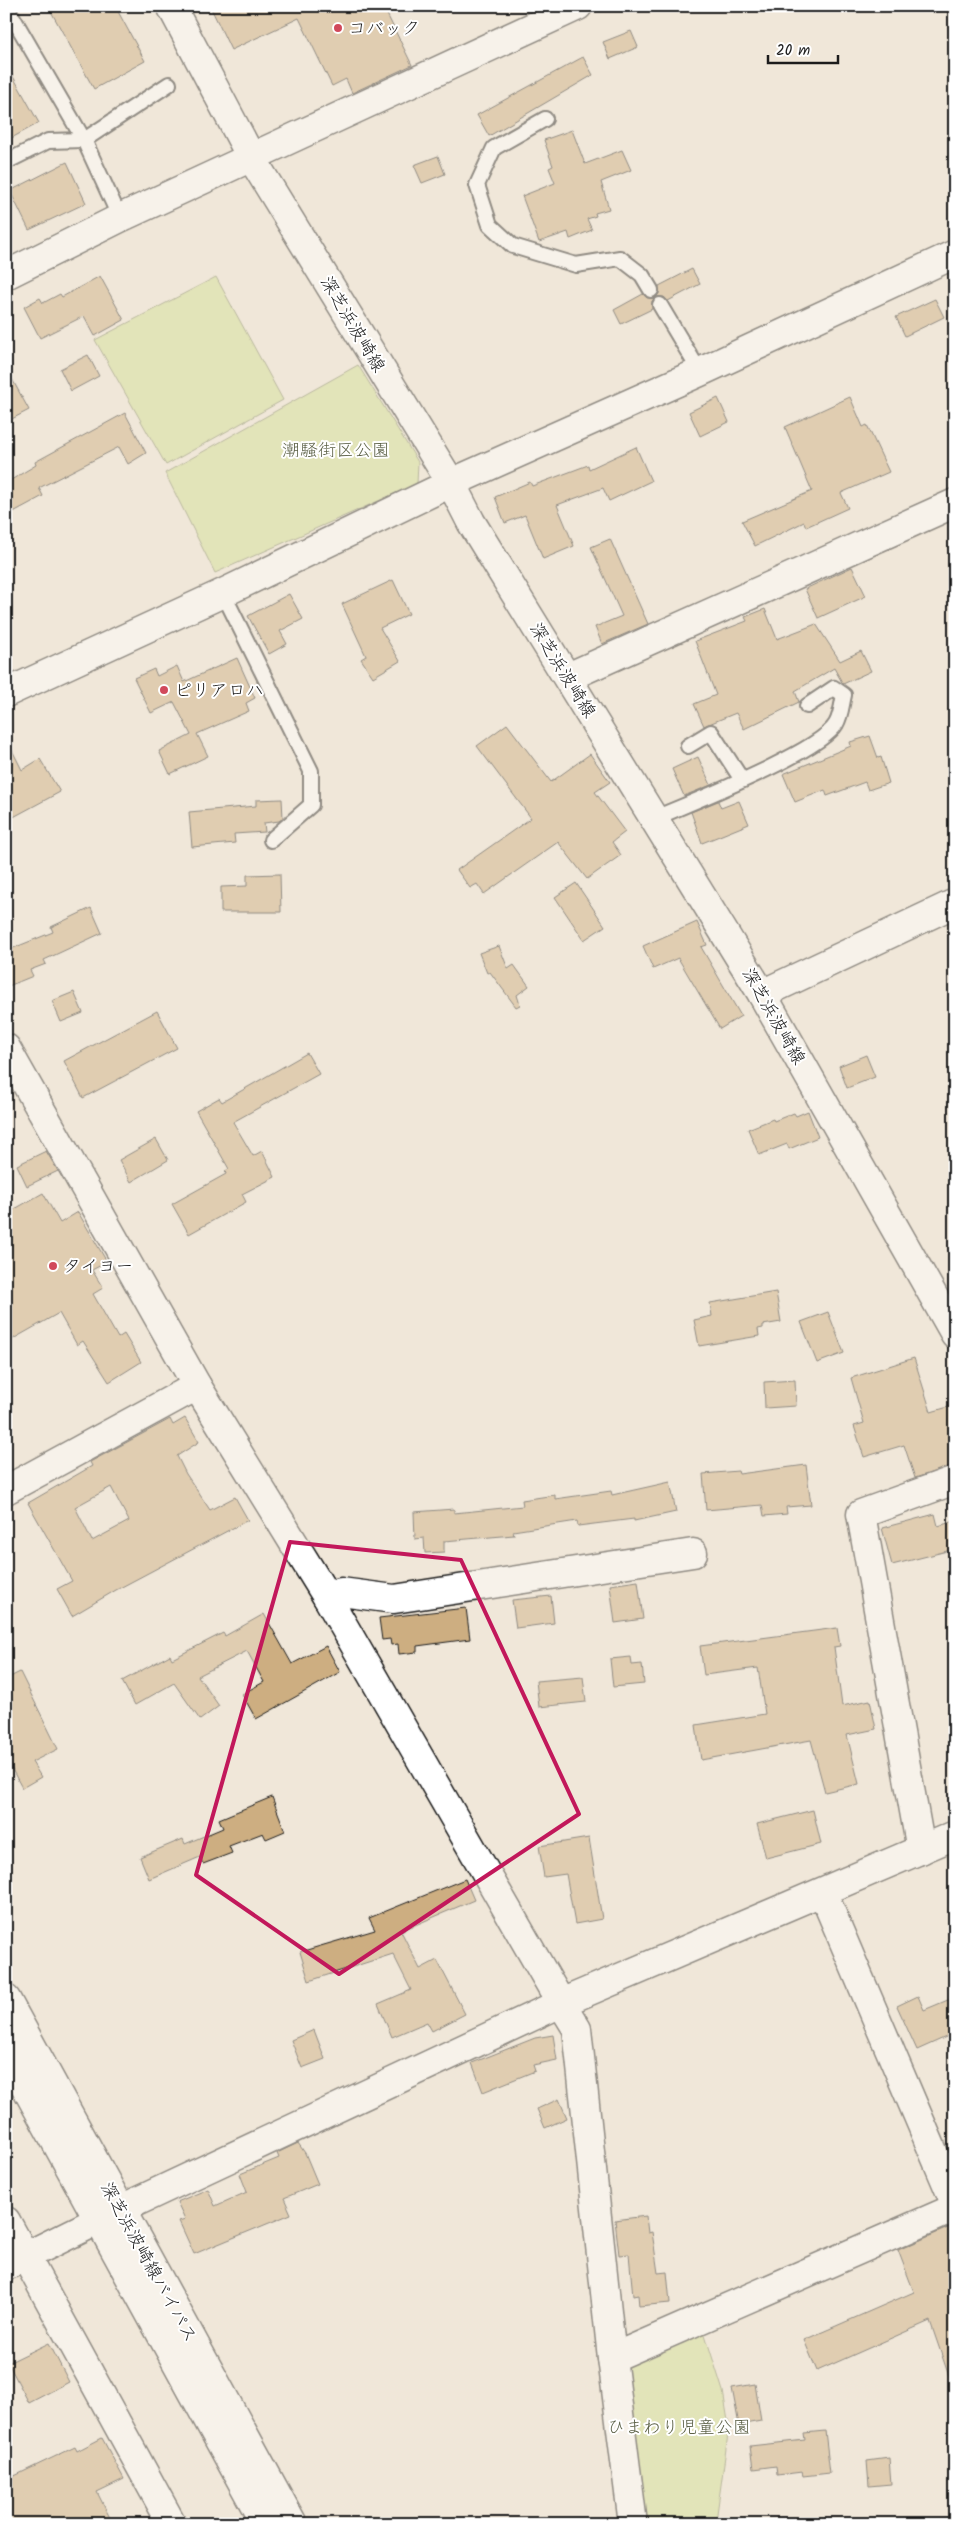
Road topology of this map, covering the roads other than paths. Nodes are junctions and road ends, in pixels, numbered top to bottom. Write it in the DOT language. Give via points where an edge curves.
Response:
graph roads {
  1 [pos="171,6"];
  2 [pos="578,6"];
  3 [pos="8,9"];
  4 [pos="169,84"];
  5 [pos="545,119"];
  6 [pos="84,140"];
  7 [pos="251,157"];
  8 [pos="6,162"];
  9 [pos="120,218"];
  10 [pos="955,254"];
  11 [pos="6,276"];
  12 [pos="652,290"];
  13 [pos="660,305"];
  14 [pos="700,372"];
  15 [pos="451,483"];
  16 [pos="955,503"];
  17 [pos="223,593"];
  18 [pos="568,677"];
  19 [pos="6,693"];
  20 [pos="806,706"];
  21 [pos="688,746"];
  22 [pos="742,780"];
  23 [pos="655,818"];
  24 [pos="271,840"];
  25 [pos="955,903"];
  26 [pos="762,994"];
  27 [pos="6,1048"];
  28 [pos="952,1322"];
  29 [pos="197,1386"];
  30 [pos="955,1480"];
  31 [pos="6,1490"];
  32 [pos="693,1553"];
  33 [pos="327,1598"];
  34 [pos="955,1835"];
  35 [pos="920,1850"];
  36 [pos="823,1893"];
  37 [pos="6,1999"];
  38 [pos="561,2003"];
  39 [pos="6,2051"];
  40 [pos="955,2203"];
  41 [pos="955,2208"];
  42 [pos="110,2215"];
  43 [pos="6,2221"];
  44 [pos="16,2261"];
  45 [pos="612,2358"];
  46 [pos="172,2524"];
  47 [pos="265,2524"];
  48 [pos="293,2524"];
  49 [pos="633,2524"];
  1 -- 7 [label="street, 深芝浜波崎線"];
  2 -- 7 [label="street"];
  3 -- 6 [label="lane"];
  4 -- 6 [label="lane"];
  5 -- 12 [label="lane" via="494,148 477,185 490,224 513,246 576,265 620,258 642,275"];
  6 -- 8 [label="lane" via="48,141"];
  6 -- 9 [label="lane"];
  7 -- 9 [label="street"];
  7 -- 15 [label="street, 深芝浜波崎線"];
  9 -- 11 [label="street"];
  10 -- 14 [label="street"];
  13 -- 14 [label="lane"];
  14 -- 15 [label="street"];
  15 -- 17 [label="street"];
  15 -- 18 [label="street, 深芝浜波崎線" via="471,522"];
  16 -- 18 [label="street"];
  17 -- 19 [label="street"];
  17 -- 24 [label="lane" via="311,771 311,805"];
  18 -- 23 [label="street, 深芝浜波崎線"];
  20 -- 22 [label="lane" via="834,688 844,695 836,724 811,746"];
  21 -- 22 [label="lane" via="711,732"];
  22 -- 23 [label="lane"];
  23 -- 26 [label="street, 深芝浜波崎線"];
  25 -- 26 [label="street"];
  26 -- 28 [label="street, 深芝浜波崎線"];
  27 -- 29 [label="street"];
  29 -- 31 [label="street"];
  29 -- 33 [label="street"];
  30 -- 35 [label="street" via="861,1514"];
  32 -- 33 [label="street" via="394,1599 341,1592"];
  33 -- 38 [label="street"];
  34 -- 35 [label="street"];
  35 -- 36 [label="street"];
  36 -- 38 [label="street"];
  36 -- 40 [label="street"];
  37 -- 42 [label="street, 深芝浜波崎線バイパス"];
  38 -- 42 [label="street"];
  38 -- 45 [label="street" via="577,2029"];
  39 -- 42 [label="street, 深芝浜波崎線バイパス"];
  41 -- 45 [label="street"];
  42 -- 44 [label="street"];
  42 -- 47 [label="street, 深芝浜波崎線バイパス"];
  42 -- 48 [label="street, 深芝浜波崎線バイパス"];
  43 -- 44 [label="street"];
  44 -- 46 [label="street"];
  45 -- 49 [label="street"];
}
